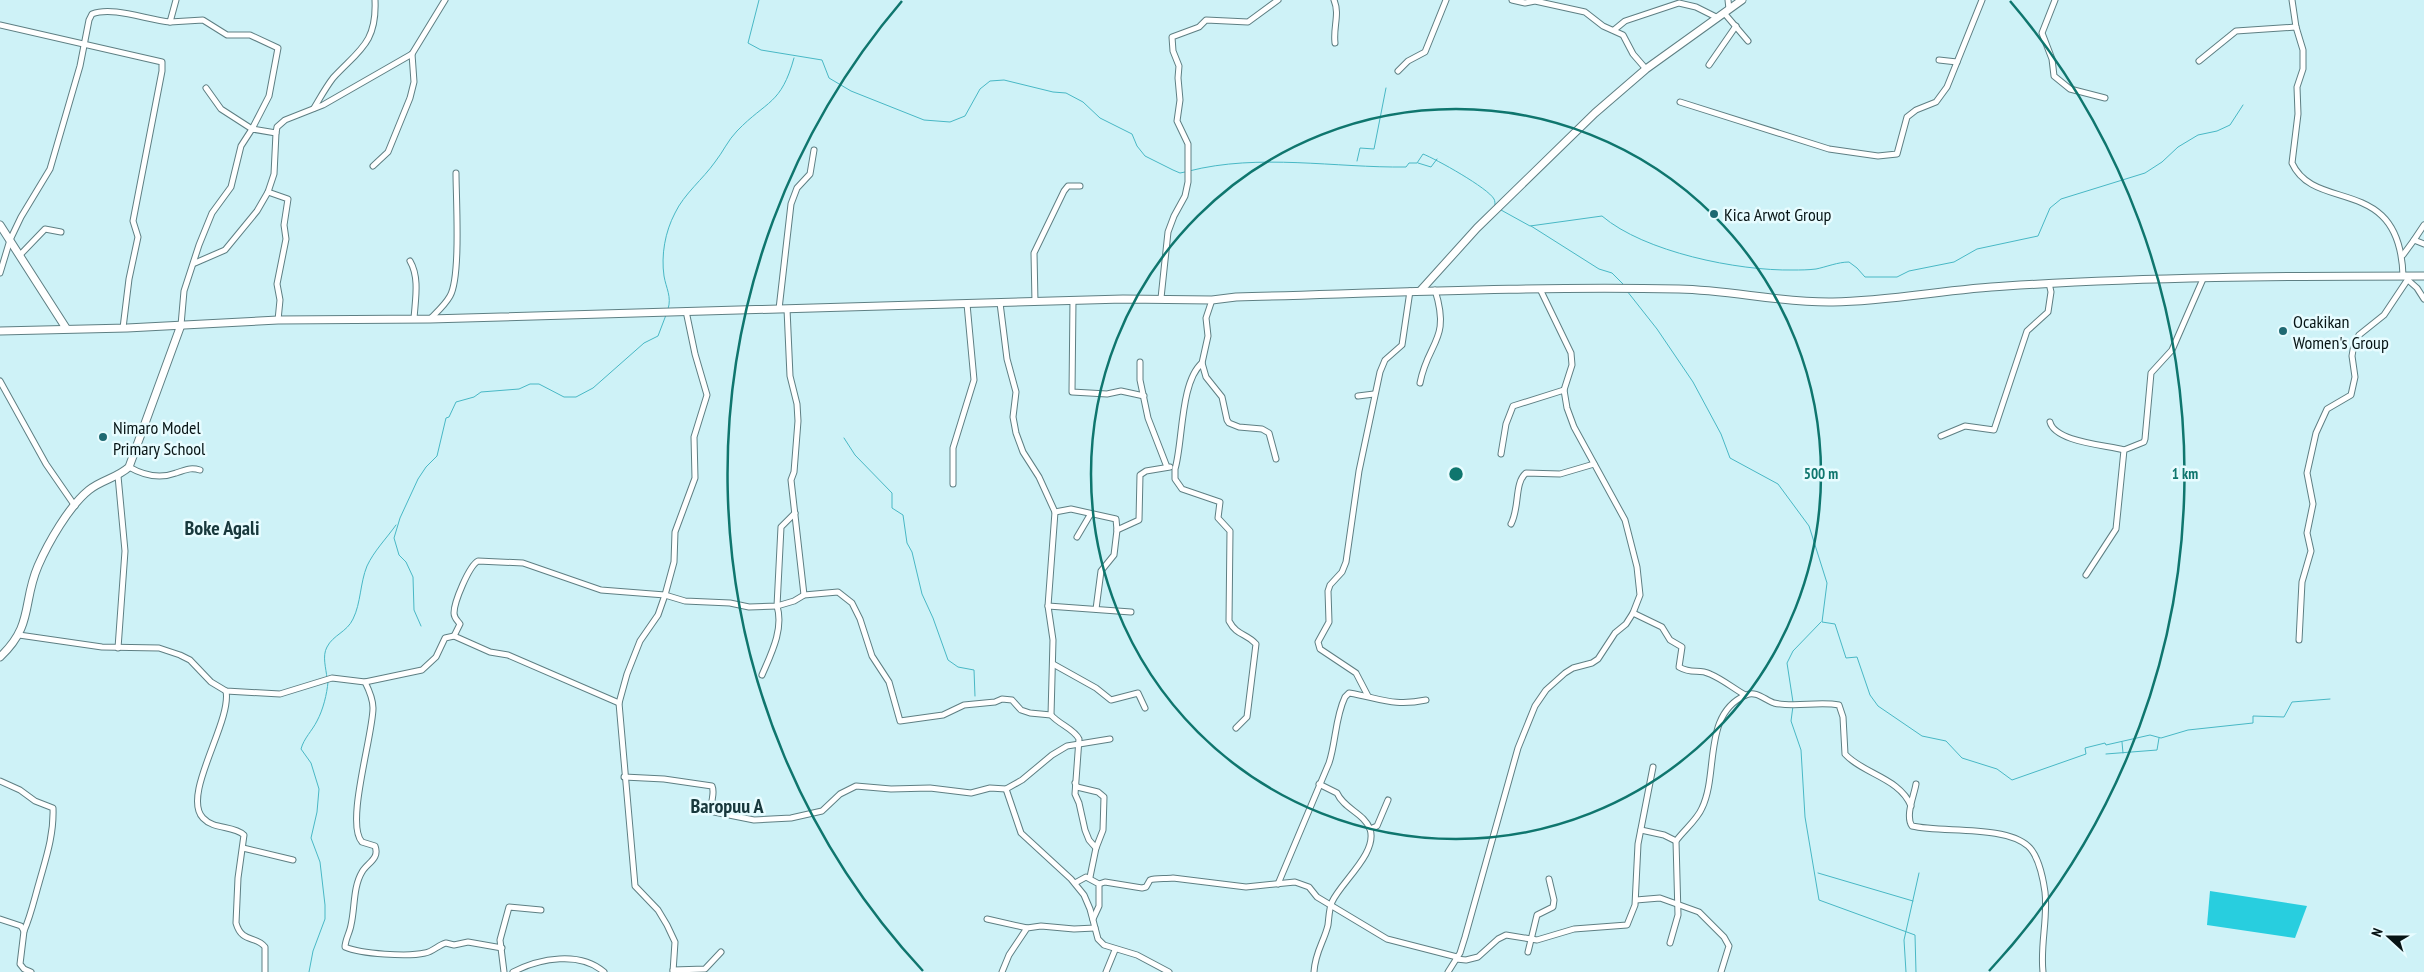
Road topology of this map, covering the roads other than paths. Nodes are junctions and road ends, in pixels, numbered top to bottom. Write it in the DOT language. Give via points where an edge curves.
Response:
graph roads {
  1 [pos="176,0"];
  2 [pos="375,0"];
  3 [pos="445,0"];
  4 [pos="1278,0"];
  5 [pos="1334,0"];
  6 [pos="1446,0"];
  7 [pos="1512,0"];
  8 [pos="1728,0"];
  9 [pos="1742,0"];
  10 [pos="1982,0"];
  11 [pos="2055,0"];
  12 [pos="2292,0"];
  13 [pos="1727,12"];
  14 [pos="1718,18"];
  15 [pos="170,22"];
  16 [pos="0,24"];
  17 [pos="1736,26"];
  18 [pos="2296,27"];
  19 [pos="1614,30"];
  20 [pos="1748,41"];
  21 [pos="1335,42"];
  22 [pos="85,43"];
  23 [pos="412,54"];
  24 [pos="1939,60"];
  25 [pos="2199,61"];
  26 [pos="1956,62"];
  27 [pos="1709,65"];
  28 [pos="1646,69"];
  29 [pos="1398,71"];
  30 [pos="206,88"];
  31 [pos="2105,98"];
  32 [pos="1680,102"];
  33 [pos="314,108"];
  34 [pos="252,129"];
  35 [pos="276,133"];
  36 [pos="814,150"];
  37 [pos="372,166"];
  38 [pos="456,173"];
  39 [pos="1080,186"];
  40 [pos="268,192"];
  41 [pos="0,225"];
  42 [pos="2424,226"];
  43 [pos="61,232"];
  44 [pos="10,240"];
  45 [pos="2414,240"];
  46 [pos="2424,244"];
  47 [pos="20,255"];
  48 [pos="2403,256"];
  49 [pos="410,261"];
  50 [pos="195,263"];
  51 [pos="0,273"];
  52 [pos="2424,276"];
  53 [pos="2407,278"];
  54 [pos="2203,279"];
  55 [pos="2049,283"];
  56 [pos="1540,288"];
  57 [pos="1421,290"];
  58 [pos="1435,290"];
  59 [pos="1410,291"];
  60 [pos="1161,298"];
  61 [pos="2424,299"];
  62 [pos="1073,300"];
  63 [pos="1212,300"];
  64 [pos="1035,302"];
  65 [pos="1000,303"];
  66 [pos="967,304"];
  67 [pos="783,309"];
  68 [pos="686,311"];
  69 [pos="414,319"];
  70 [pos="430,319"];
  71 [pos="278,320"];
  72 [pos="181,325"];
  73 [pos="66,328"];
  74 [pos="123,328"];
  75 [pos="0,331"];
  76 [pos="1140,362"];
  77 [pos="1202,363"];
  78 [pos="0,382"];
  79 [pos="1420,383"];
  80 [pos="1564,390"];
  81 [pos="1374,394"];
  82 [pos="1144,396"];
  83 [pos="1358,396"];
  84 [pos="2050,422"];
  85 [pos="1941,436"];
  86 [pos="2124,450"];
  87 [pos="1502,454"];
  88 [pos="1276,459"];
  89 [pos="1594,464"];
  90 [pos="1167,466"];
  91 [pos="128,467"];
  92 [pos="1175,469"];
  93 [pos="200,470"];
  94 [pos="118,476"];
  95 [pos="953,484"];
  96 [pos="75,506"];
  97 [pos="1055,512"];
  98 [pos="795,513"];
  99 [pos="1090,515"];
  100 [pos="1511,524"];
  101 [pos="1117,530"];
  102 [pos="1077,537"];
  103 [pos="2086,575"];
  104 [pos="666,595"];
  105 [pos="804,595"];
  106 [pos="778,606"];
  107 [pos="1048,606"];
  108 [pos="1096,609"];
  109 [pos="1131,612"];
  110 [pos="1633,613"];
  111 [pos="18,635"];
  112 [pos="454,636"];
  113 [pos="2299,640"];
  114 [pos="118,648"];
  115 [pos="0,657"];
  116 [pos="1053,664"];
  117 [pos="762,675"];
  118 [pos="365,682"];
  119 [pos="226,690"];
  120 [pos="1745,695"];
  121 [pos="1368,696"];
  122 [pos="1426,700"];
  123 [pos="619,703"];
  124 [pos="1145,708"];
  125 [pos="1052,715"];
  126 [pos="1236,728"];
  127 [pos="1110,740"];
  128 [pos="1079,744"];
  129 [pos="1652,767"];
  130 [pos="624,777"];
  131 [pos="0,781"];
  132 [pos="1075,783"];
  133 [pos="1319,784"];
  134 [pos="1916,784"];
  135 [pos="1006,789"];
  136 [pos="1388,800"];
  137 [pos="1911,806"];
  138 [pos="1370,829"];
  139 [pos="1641,830"];
  140 [pos="1676,841"];
  141 [pos="243,848"];
  142 [pos="1096,848"];
  143 [pos="293,860"];
  144 [pos="1090,877"];
  145 [pos="1549,879"];
  146 [pos="1075,883"];
  147 [pos="1099,884"];
  148 [pos="1278,884"];
  149 [pos="1636,900"];
  150 [pos="1331,904"];
  151 [pos="1679,904"];
  152 [pos="541,910"];
  153 [pos="0,919"];
  154 [pos="987,919"];
  155 [pos="1093,919"];
  156 [pos="1027,928"];
  157 [pos="1095,928"];
  158 [pos="24,931"];
  159 [pos="1533,939"];
  160 [pos="1670,943"];
  161 [pos="502,948"];
  162 [pos="1115,950"];
  163 [pos="721,952"];
  164 [pos="1528,952"];
  165 [pos="1457,958"];
  166 [pos="673,971"];
  167 [pos="31,972"];
  168 [pos="265,972"];
  169 [pos="504,972"];
  170 [pos="513,972"];
  171 [pos="604,972"];
  172 [pos="1002,972"];
  173 [pos="1106,972"];
  174 [pos="1169,972"];
  175 [pos="1314,972"];
  176 [pos="1448,972"];
  177 [pos="1721,972"];
  178 [pos="2043,972"];
  1 -- 15 [label="street"];
  2 -- 33 [label="street" via="376,20 368,41 333,79"];
  3 -- 23 [label="street"];
  4 -- 60 [label="street" via="1248,22 1206,20 1199,27 1172,37 1179,66 1177,121 1188,144 1188,182 1168,232"];
  5 -- 21 [label="street" via="1337,11 1333,28"];
  6 -- 29 [label="street" via="1425,52"];
  7 -- 19 [label="street" via="1580,10"];
  8 -- 13 [label="street"];
  9 -- 13 [label="street"];
  10 -- 26 [label="street"];
  11 -- 31 [label="street" via="2042,33 2052,59 2054,76 2070,89"];
  12 -- 18 [label="street"];
  13 -- 14 [label="street"];
  13 -- 17 [label="street"];
  14 -- 19 [label="street" via="1696,7 1675,4 1625,21"];
  14 -- 28 [label="street"];
  15 -- 22 [label="street" via="129,13 95,13 89,20"];
  15 -- 34 [label="street" via="203,20 227,34 250,35 278,48 269,96"];
  16 -- 22 [label="street"];
  17 -- 20 [label="street"];
  17 -- 27 [label="street"];
  18 -- 25 [label="street" via="2236,31"];
  18 -- 48 [label="street" via="2303,50 2303,69 2297,87 2293,165 2306,181 2374,208 2393,230"];
  19 -- 28 [label="street" via="1624,37"];
  22 -- 44 [label="street" via="50,169"];
  22 -- 74 [label="street" via="158,60 162,66 133,221 138,238"];
  23 -- 33 [label="street"];
  23 -- 37 [label="street" via="414,82 410,98 388,152"];
  24 -- 26 [label="street"];
  26 -- 32 [label="street" via="1939,99 1907,116 1898,154 1878,156 1828,149"];
  28 -- 57 [label="street" via="1594,113 1522,183"];
  30 -- 34 [label="street" via="221,109"];
  33 -- 35 [label="street" via="285,120"];
  34 -- 35 [label="street"];
  34 -- 50 [label="street" via="242,146 231,187 212,213"];
  35 -- 40 [label="street" via="274,174"];
  36 -- 67 [label="street" via="810,174 797,188 791,204"];
  38 -- 70 [label="street" via="457,264 454,286 451,295"];
  39 -- 64 [label="street" via="1068,186 1064,191 1034,253"];
  40 -- 50 [label="street" via="225,250"];
  40 -- 71 [label="street" via="288,199 284,225 286,238 277,284 280,300"];
  41 -- 44 [label="street"];
  42 -- 45 [label="street"];
  43 -- 47 [label="street" via="45,229"];
  44 -- 47 [label="street"];
  44 -- 51 [label="street"];
  45 -- 46 [label="street"];
  45 -- 48 [label="street"];
  47 -- 73 [label="street"];
  48 -- 53 [label="street"];
  49 -- 69 [label="street" via="415,269 416,282"];
  50 -- 72 [label="street" via="184,291"];
  52 -- 53 [label="street"];
  53 -- 54 [label="street"];
  53 -- 61 [label="street"];
  53 -- 113 [label="street" via="2384,315 2360,334 2352,352 2355,377 2351,394 2329,408 2316,433 2307,473 2313,511 2307,533 2311,554 2302,582"];
  54 -- 55 [label="street"];
  54 -- 86 [label="street" via="2172,350 2151,373 2144,442"];
  55 -- 56 [label="street" via="1830,302 1683,289"];
  55 -- 85 [label="street" via="2051,298 2048,312 2026,331 1994,430 1964,426"];
  56 -- 58 [label="street"];
  56 -- 80 [label="street" via="1571,353 1572,364"];
  57 -- 58 [label="street"];
  57 -- 59 [label="street"];
  58 -- 79 [label="street" via="1441,309 1441,328"];
  59 -- 63 [label="street"];
  59 -- 81 [label="street" via="1402,345 1383,363"];
  60 -- 62 [label="street"];
  60 -- 63 [label="street"];
  62 -- 64 [label="street"];
  62 -- 82 [label="street" via="1072,392 1107,394 1121,391"];
  63 -- 77 [label="street" via="1206,318 1208,336"];
  64 -- 65 [label="street"];
  65 -- 66 [label="street"];
  65 -- 97 [label="street" via="1007,359 1016,392 1013,417 1016,433"];
  66 -- 67 [label="street"];
  66 -- 95 [label="street" via="974,380 953,448"];
  67 -- 68 [label="street"];
  67 -- 98 [label="street" via="790,376 798,404 791,480"];
  68 -- 70 [label="street"];
  68 -- 104 [label="street" via="707,395 694,437 695,478 675,532 674,562"];
  69 -- 70 [label="street"];
  69 -- 71 [label="street"];
  71 -- 72 [label="street"];
  72 -- 74 [label="street"];
  72 -- 91 [label="street"];
  73 -- 74 [label="street"];
  73 -- 75 [label="street"];
  76 -- 82 [label="street"];
  77 -- 88 [label="street" via="1206,377 1225,402 1227,420 1239,427 1267,431"];
  77 -- 92 [label="street" via="1196,371 1186,402"];
  78 -- 96 [label="street" via="46,464"];
  80 -- 87 [label="street" via="1513,406 1506,424"];
  80 -- 89 [label="street" via="1566,408"];
  81 -- 83 [label="street"];
  81 -- 121 [label="street" via="1346,562 1328,590 1329,622 1318,642 1320,649 1356,673"];
  82 -- 90 [label="street"];
  84 -- 86 [label="street" via="2054,430 2072,439"];
  86 -- 103 [label="street" via="2116,529"];
  89 -- 100 [label="street" via="1560,474 1526,473 1521,478 1517,510"];
  89 -- 110 [label="street" via="1619,507 1630,537 1641,589"];
  90 -- 92 [label="street"];
  90 -- 101 [label="street" via="1140,474 1139,520"];
  91 -- 93 [label="street" via="160,477 192,468"];
  91 -- 94 [label="street"];
  92 -- 126 [label="street" via="1175,479 1182,489 1220,502 1218,518 1230,531 1229,621 1234,630 1256,644 1247,717"];
  94 -- 96 [label="street" via="90,489"];
  94 -- 114 [label="street" via="125,551"];
  96 -- 111 [label="street" via="37,567 27,615"];
  97 -- 99 [label="street" via="1071,509"];
  97 -- 107 [label="street"];
  98 -- 105 [label="street"];
  98 -- 106 [label="street" via="781,527"];
  99 -- 101 [label="street" via="1115,517"];
  99 -- 102 [label="street"];
  101 -- 108 [label="street" via="1114,555 1101,571"];
  104 -- 106 [label="street" via="749,607"];
  104 -- 112 [label="street" via="601,590 523,563 478,561 469,569 454,609 460,624"];
  104 -- 123 [label="street" via="633,657"];
  105 -- 106 [label="street" via="794,602"];
  105 -- 125 [label="street" via="838,592 852,603 872,656 889,682 900,721 943,715 974,702 995,702 1007,698 1021,710"];
  106 -- 117 [label="street" via="776,641"];
  107 -- 108 [label="street"];
  107 -- 116 [label="street"];
  108 -- 109 [label="street"];
  110 -- 120 [label="street" via="1662,627 1670,640 1682,647 1679,667 1689,672 1710,674"];
  110 -- 165 [label="street" via="1598,658 1565,673 1546,690 1535,706 1518,748"];
  111 -- 114 [label="street"];
  111 -- 115 [label="street"];
  112 -- 118 [label="street" via="445,638 436,657 422,670"];
  112 -- 123 [label="street" via="490,652 503,653"];
  114 -- 119 [label="street" via="149,646 180,655"];
  116 -- 124 [label="street" via="1096,688 1110,700 1138,693"];
  116 -- 125 [label="street"];
  118 -- 119 [label="street" via="332,678 280,694"];
  118 -- 161 [label="street" via="373,709 359,791 356,832 362,842 375,846 376,852 373,861 359,877 345,947 409,954 428,953 446,943 468,942"];
  119 -- 141 [label="street" via="226,704 196,799 201,817 206,821 244,835"];
  120 -- 137 [label="street" via="1762,696 1778,704 1839,705 1843,717 1845,754 1893,785"];
  120 -- 140 [label="street" via="1729,706 1720,721 1706,797 1696,818"];
  121 -- 122 [label="street" via="1391,704"];
  121 -- 133 [label="street" via="1349,694 1345,697 1334,733 1333,749"];
  123 -- 130 [label="street"];
  125 -- 128 [label="street" via="1059,724 1075,732"];
  127 -- 128 [label="street"];
  128 -- 132 [label="street"];
  128 -- 135 [label="street" via="1052,754 1022,780"];
  129 -- 139 [label="street"];
  130 -- 135 [label="street" via="712,786 711,808 714,812 754,820 780,820 822,811 840,794 856,786 971,793 990,788"];
  130 -- 166 [label="street" via="635,886 658,910 667,925 674,942"];
  131 -- 158 [label="street" via="53,808 47,860"];
  132 -- 142 [label="street" via="1085,830"];
  132 -- 142 [label="street" via="1077,787 1098,792 1104,797 1103,830"];
  133 -- 138 [label="street" via="1337,793 1341,802"];
  133 -- 148 [label="street"];
  134 -- 137 [label="street"];
  135 -- 146 [label="street" via="1021,833"];
  136 -- 138 [label="street" via="1377,826"];
  137 -- 178 [label="street" via="1912,826 1996,834 2029,847 2040,868 2045,892"];
  138 -- 150 [label="street" via="1371,840 1365,856"];
  139 -- 140 [label="street" via="1664,834"];
  139 -- 149 [label="street"];
  140 -- 151 [label="street"];
  141 -- 143 [label="street"];
  141 -- 168 [label="street" via="236,923 245,938 265,947"];
  142 -- 144 [label="street"];
  144 -- 146 [label="street" via="1082,877"];
  144 -- 147 [label="street"];
  145 -- 159 [label="street" via="1553,907 1537,915"];
  146 -- 155 [label="street" via="1084,895"];
  147 -- 148 [label="street" via="1105,882 1142,888 1150,880 1173,878 1246,887"];
  147 -- 155 [label="street" via="1099,906"];
  148 -- 150 [label="street" via="1303,884"];
  149 -- 151 [label="street" via="1660,898"];
  149 -- 159 [label="street" via="1626,926 1586,927"];
  150 -- 165 [label="street" via="1387,939"];
  150 -- 175 [label="street" via="1328,924 1314,960"];
  151 -- 160 [label="street"];
  151 -- 177 [label="street" via="1699,912 1727,942"];
  152 -- 161 [label="street" via="510,906 500,937"];
  153 -- 158 [label="street" via="21,926"];
  154 -- 156 [label="street"];
  155 -- 157 [label="street"];
  156 -- 157 [label="street"];
  156 -- 172 [label="street" via="1008,955"];
  157 -- 162 [label="street" via="1098,939"];
  158 -- 167 [label="street" via="20,964"];
  159 -- 164 [label="street"];
  159 -- 165 [label="street" via="1506,935 1478,956 1466,960"];
  161 -- 169 [label="street"];
  162 -- 173 [label="street"];
  162 -- 174 [label="street" via="1137,955"];
  163 -- 166 [label="street" via="705,969"];
  165 -- 176 [label="street"];
  170 -- 171 [label="street" via="527,965 571,959 592,963"];
}
